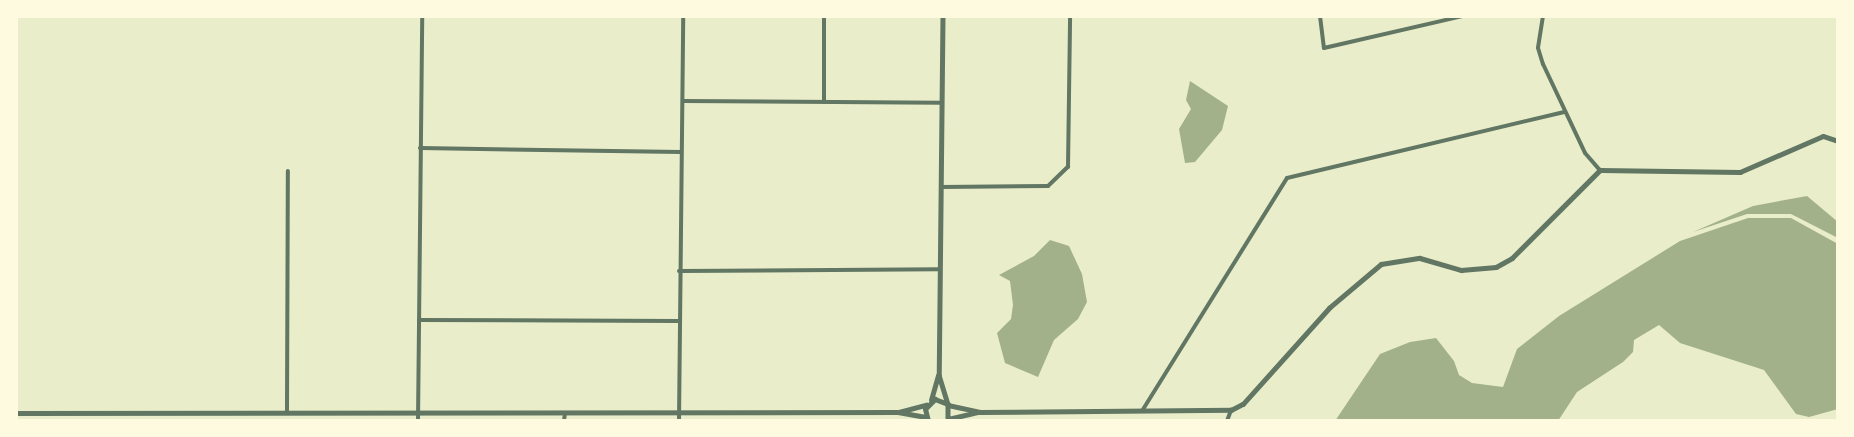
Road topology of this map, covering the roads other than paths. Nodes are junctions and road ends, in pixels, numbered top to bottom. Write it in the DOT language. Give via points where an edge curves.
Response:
graph roads {
  1 [pos="422,16"];
  2 [pos="683,16"];
  3 [pos="824,16"];
  4 [pos="943,16"];
  5 [pos="1070,16"];
  6 [pos="1320,16"];
  7 [pos="1464,16"];
  8 [pos="1543,16"];
  9 [pos="683,101"];
  10 [pos="824,102"];
  11 [pos="942,103"];
  12 [pos="1564,112"];
  13 [pos="1838,141"];
  14 [pos="420,148"];
  15 [pos="681,152"];
  16 [pos="1600,170"];
  17 [pos="288,171"];
  18 [pos="941,187"];
  19 [pos="940,269"];
  20 [pos="679,271"];
  21 [pos="419,320"];
  22 [pos="678,321"];
  23 [pos="939,374"];
  24 [pos="931,400"];
  25 [pos="948,403"];
  26 [pos="926,405"];
  27 [pos="1231,410"];
  28 [pos="1142,411"];
  29 [pos="16,412"];
  30 [pos="287,412"];
  31 [pos="418,412"];
  32 [pos="898,412"];
  33 [pos="978,412"];
  34 [pos="564,413"];
  35 [pos="679,413"];
  36 [pos="927,419"];
  37 [pos="947,420"];
  38 [pos="418,421"];
  39 [pos="564,421"];
  40 [pos="679,421"];
  41 [pos="1227,421"];
  1 -- 14 [label="street"];
  2 -- 9 [label="street"];
  3 -- 10 [label="street"];
  4 -- 11 [label="street"];
  5 -- 18 [label="street" via="1068,167 1048,186"];
  6 -- 7 [label="street" via="1324,48"];
  8 -- 12 [label="street" via="1538,48"];
  9 -- 10 [label="street"];
  9 -- 15 [label="street"];
  10 -- 11 [label="street"];
  11 -- 18 [label="street"];
  12 -- 16 [label="street" via="1585,153"];
  12 -- 28 [label="street" via="1287,178"];
  13 -- 16 [label="street" via="1823,136 1740,172"];
  14 -- 15 [label="street"];
  14 -- 21 [label="street"];
  15 -- 20 [label="street"];
  16 -- 27 [label="street" via="1512,258 1496,267 1462,270 1420,258 1381,264 1329,308 1243,404"];
  17 -- 30 [label="street"];
  18 -- 19 [label="street"];
  19 -- 20 [label="street"];
  19 -- 23 [label="street"];
  20 -- 22 [label="street"];
  21 -- 22 [label="street"];
  21 -- 31 [label="street"];
  22 -- 35 [label="street"];
  23 -- 24 [label="street"];
  23 -- 25 [label="street"];
  24 -- 25 [label="street"];
  24 -- 26 [label="street"];
  25 -- 33 [label="street"];
  25 -- 37 [label="street"];
  26 -- 32 [label="street"];
  26 -- 36 [label="street"];
  27 -- 28 [label="street"];
  27 -- 41 [label="street"];
  28 -- 33 [label="street"];
  29 -- 30 [label="street"];
  30 -- 31 [label="street"];
  31 -- 34 [label="street"];
  31 -- 38 [label="street"];
  32 -- 35 [label="street"];
  32 -- 36 [label="street"];
  33 -- 37 [label="street"];
  34 -- 35 [label="street"];
  34 -- 39 [label="street"];
  35 -- 40 [label="street"];
}
